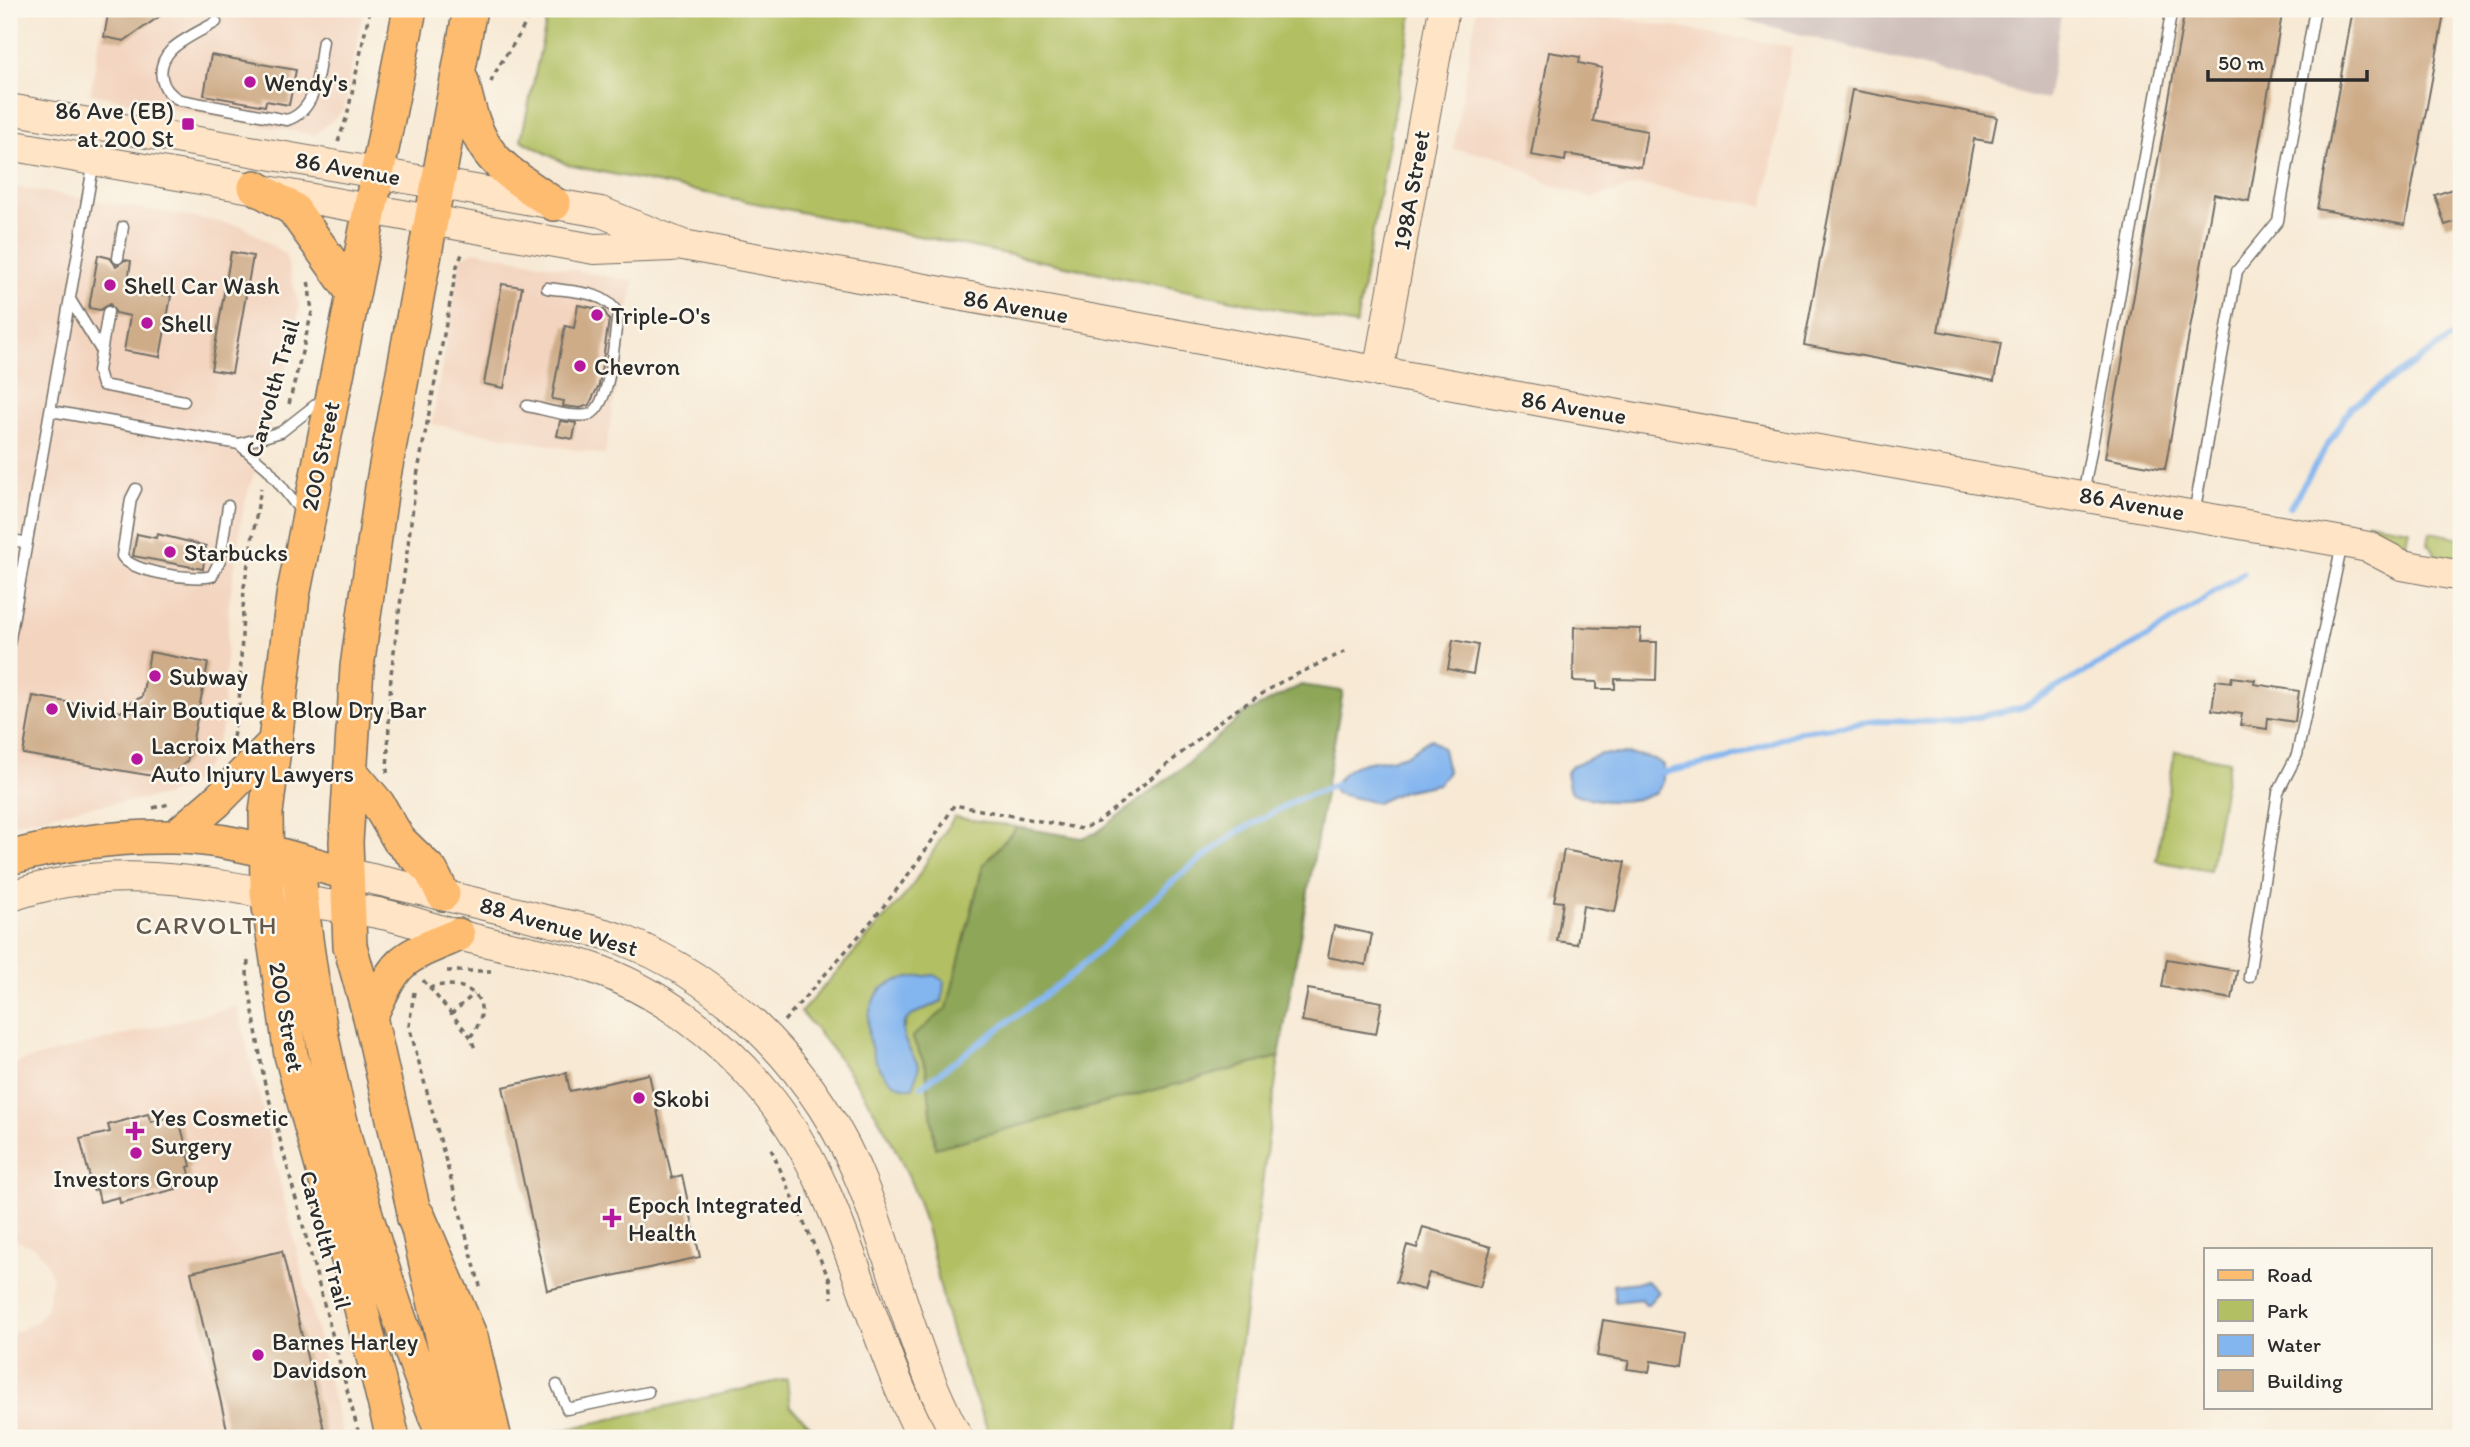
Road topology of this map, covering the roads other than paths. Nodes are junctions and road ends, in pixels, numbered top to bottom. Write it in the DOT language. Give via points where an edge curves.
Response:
graph roads {
  1 [pos="410,9"];
  2 [pos="470,9"];
  3 [pos="1444,9"];
  4 [pos="2172,9"];
  5 [pos="2315,9"];
  6 [pos="216,22"];
  7 [pos="323,41"];
  8 [pos="458,67"];
  9 [pos="9,109"];
  10 [pos="9,145"];
  11 [pos="94,161"];
  12 [pos="377,173"];
  13 [pos="437,184"];
  14 [pos="256,187"];
  15 [pos="554,204"];
  16 [pos="370,208"];
  17 [pos="123,227"];
  18 [pos="427,234"];
  19 [pos="682,245"];
  20 [pos="118,258"];
  21 [pos="547,288"];
  22 [pos="353,293"];
  23 [pos="71,301"];
  24 [pos="108,312"];
  25 [pos="101,350"];
  26 [pos="1378,372"];
  27 [pos="334,391"];
  28 [pos="184,401"];
  29 [pos="527,405"];
  30 [pos="51,411"];
  31 [pos="239,444"];
  32 [pos="136,489"];
  33 [pos="2083,495"];
  34 [pos="229,506"];
  35 [pos="2194,514"];
  36 [pos="307,519"];
  37 [pos="9,539"];
  38 [pos="2343,542"];
  39 [pos="27,543"];
  40 [pos="2461,576"];
  41 [pos="9,644"];
  42 [pos="272,744"];
  43 [pos="351,772"];
  44 [pos="175,837"];
  45 [pos="282,856"];
  46 [pos="9,858"];
  47 [pos="346,873"];
  48 [pos="267,893"];
  49 [pos="443,894"];
  50 [pos="9,897"];
  51 [pos="301,900"];
  52 [pos="347,907"];
  53 [pos="458,935"];
  54 [pos="2249,977"];
  55 [pos="370,1017"];
  56 [pos="416,1217"];
  57 [pos="557,1385"];
  58 [pos="648,1392"];
  59 [pos="393,1438"];
  60 [pos="444,1438"];
  61 [pos="456,1438"];
  62 [pos="492,1438"];
  63 [pos="923,1438"];
  64 [pos="958,1438"];
  1 -- 12 [label="main road, 200 Street"];
  2 -- 8 [label="main road"];
  3 -- 26 [label="street, 198A Street"];
  4 -- 33 [label="lane"];
  5 -- 35 [label="lane" via="2278,222 2237,271"];
  6 -- 7 [label="lane" via="173,48 165,59 161,76 170,95 287,120 297,117 313,96"];
  8 -- 13 [label="main road"];
  8 -- 15 [label="main road" via="472,125 493,161"];
  9 -- 12 [label="street, 86 Avenue"];
  10 -- 11 [label="street, 86 Avenue"];
  11 -- 14 [label="street, 86 Avenue"];
  11 -- 23 [label="lane"];
  12 -- 13 [label="street, 86 Avenue"];
  12 -- 16 [label="main road, 200 Street"];
  13 -- 15 [label="street, 86 Avenue"];
  13 -- 18 [label="main road"];
  14 -- 16 [label="street, 86 Avenue"];
  14 -- 22 [label="main road" via="293,209"];
  15 -- 19 [label="street, 86 Avenue" via="601,212"];
  16 -- 18 [label="street, 86 Avenue"];
  16 -- 22 [label="main road, 200 Street"];
  17 -- 20 [label="lane"];
  18 -- 19 [label="street, 86 Avenue" via="594,249"];
  18 -- 43 [label="main road" via="382,487 357,667"];
  19 -- 26 [label="street, 86 Avenue"];
  21 -- 29 [label="lane" via="601,297 612,303 618,314 605,396 597,411 586,416"];
  22 -- 27 [label="main road, 200 Street"];
  23 -- 25 [label="lane"];
  23 -- 30 [label="lane"];
  24 -- 25 [label="lane"];
  25 -- 28 [label="lane" via="98,371 102,385"];
  26 -- 33 [label="street, 86 Avenue"];
  27 -- 31 [label="lane" via="281,432"];
  27 -- 36 [label="main road, 200 Street"];
  30 -- 31 [label="lane"];
  30 -- 39 [label="lane"];
  31 -- 36 [label="lane" via="268,469"];
  32 -- 34 [label="lane" via="122,556 137,568 196,578 212,576 220,560"];
  33 -- 35 [label="street, 86 Avenue"];
  35 -- 38 [label="street, 86 Avenue"];
  36 -- 42 [label="main road, 200 Street"];
  37 -- 39 [label="lane"];
  38 -- 40 [label="street, 86 Avenue" via="2368,547 2402,565"];
  38 -- 54 [label="lane" via="2297,755 2278,792"];
  39 -- 41 [label="lane"];
  42 -- 44 [label="main road"];
  42 -- 45 [label="main road, 200 Street" via="266,813"];
  43 -- 47 [label="main road"];
  43 -- 49 [label="main road" via="379,804 399,840 431,871"];
  44 -- 45 [label="main road, 88 Avenue West"];
  44 -- 46 [label="main road, 88 Avenue West" via="113,841"];
  45 -- 47 [label="main road, 88 Avenue West"];
  45 -- 48 [label="main road, 200 Street"];
  45 -- 51 [label="main road"];
  47 -- 49 [label="street, 88 Avenue West"];
  47 -- 52 [label="main road"];
  48 -- 50 [label="street, 88 Avenue West" via="127,877 72,882"];
  48 -- 51 [label="street, 88 Avenue West"];
  48 -- 59 [label="main road, 200 Street" via="291,1055"];
  49 -- 64 [label="street, 88 Avenue West" via="621,939 714,989 768,1037 838,1131"];
  51 -- 52 [label="street, 88 Avenue West"];
  51 -- 60 [label="main road" via="322,1039 336,1097 410,1353"];
  52 -- 53 [label="street, 88 Avenue West"];
  52 -- 55 [label="main road" via="350,946"];
  53 -- 55 [label="main road" via="406,957 391,973"];
  53 -- 63 [label="street, 88 Avenue West" via="591,967 667,1006 738,1061 790,1126 818,1176"];
  55 -- 56 [label="main road"];
  56 -- 61 [label="main road" via="446,1353"];
  56 -- 62 [label="highway" via="469,1339"];
  57 -- 58 [label="lane" via="568,1409"];
}
